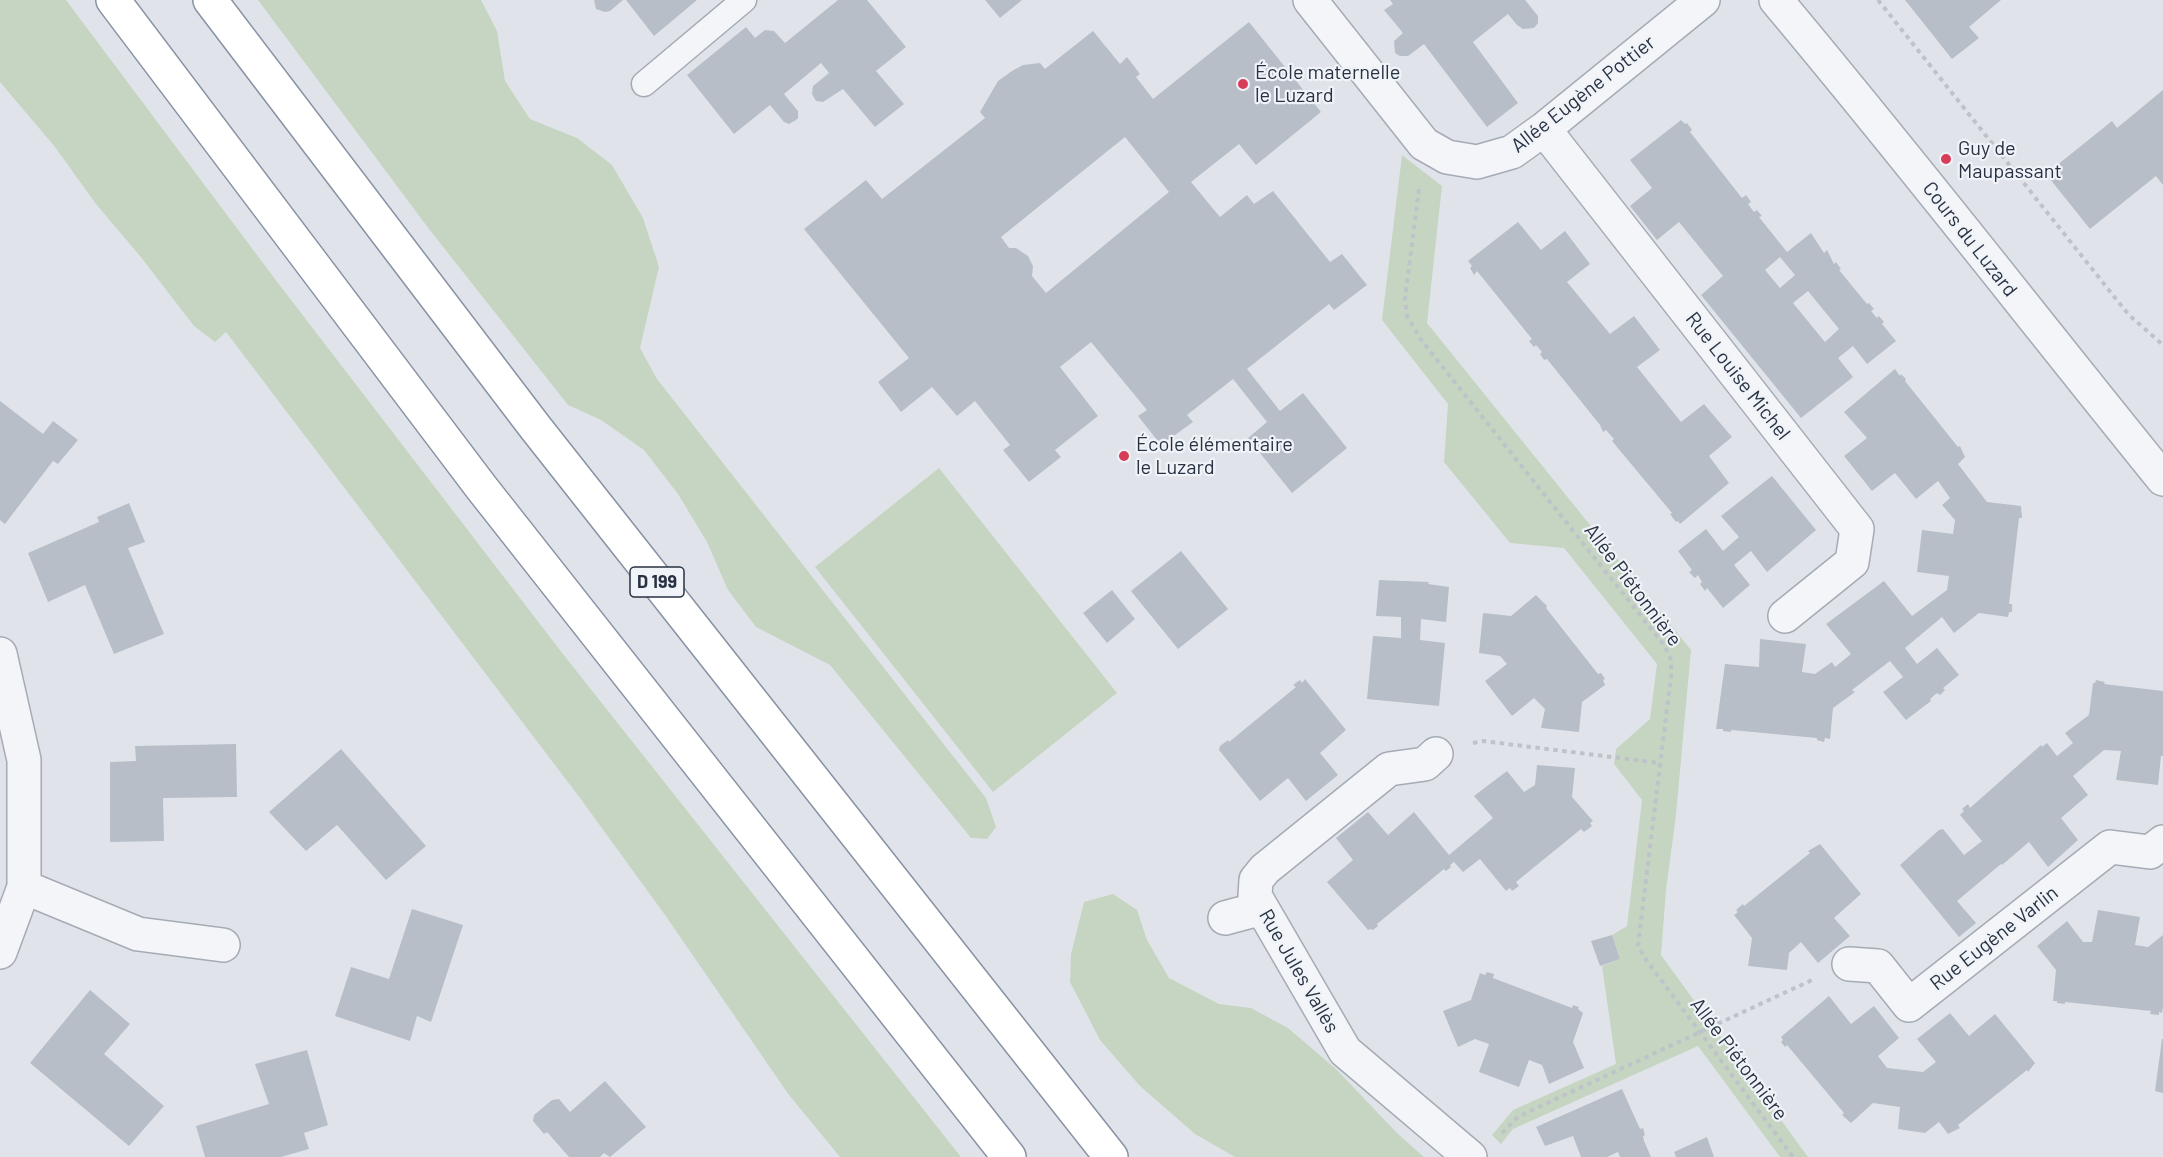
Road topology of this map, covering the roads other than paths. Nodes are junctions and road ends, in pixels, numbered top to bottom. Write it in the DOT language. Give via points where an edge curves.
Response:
graph roads {
  1 [pos="113,0"];
  2 [pos="210,0"];
  3 [pos="744,0"];
  4 [pos="1310,0"];
  5 [pos="1703,0"];
  6 [pos="1776,0"];
  7 [pos="644,84"];
  8 [pos="1544,129"];
  9 [pos="2163,479"];
  10 [pos="1785,616"];
  11 [pos="0,654"];
  12 [pos="1436,754"];
  13 [pos="2159,855"];
  14 [pos="24,887"];
  15 [pos="1263,908"];
  16 [pos="1225,918"];
  17 [pos="223,945"];
  18 [pos="0,952"];
  19 [pos="1849,964"];
  20 [pos="1009,1157"];
  21 [pos="1111,1157"];
  22 [pos="1470,1157"];
  1 -- 20 [label="highway" via="488,496"];
  2 -- 21 [label="highway, D 199" via="535,427"];
  3 -- 7 [label="lane"];
  4 -- 8 [label="street, Allée Eugène Pottier" via="1424,144 1447,158 1477,162 1512,152"];
  5 -- 8 [label="street, Allée Eugène Pottier"];
  6 -- 9 [label="street, Cours du Luzard"];
  8 -- 10 [label="street, Rue Louise Michel" via="1857,529 1852,562"];
  11 -- 14 [label="street" via="24,760"];
  12 -- 15 [label="street, Rue Jules Vallès" via="1425,764 1389,769 1265,869 1256,880 1255,896"];
  13 -- 19 [label="street, Rue Eugène Varlin" via="2110,847 1909,1005 1878,966"];
  14 -- 17 [label="street" via="138,934"];
  14 -- 18 [label="street"];
  15 -- 16 [label="street"];
  15 -- 22 [label="street, Rue Jules Vallès" via="1345,1051"];
}
